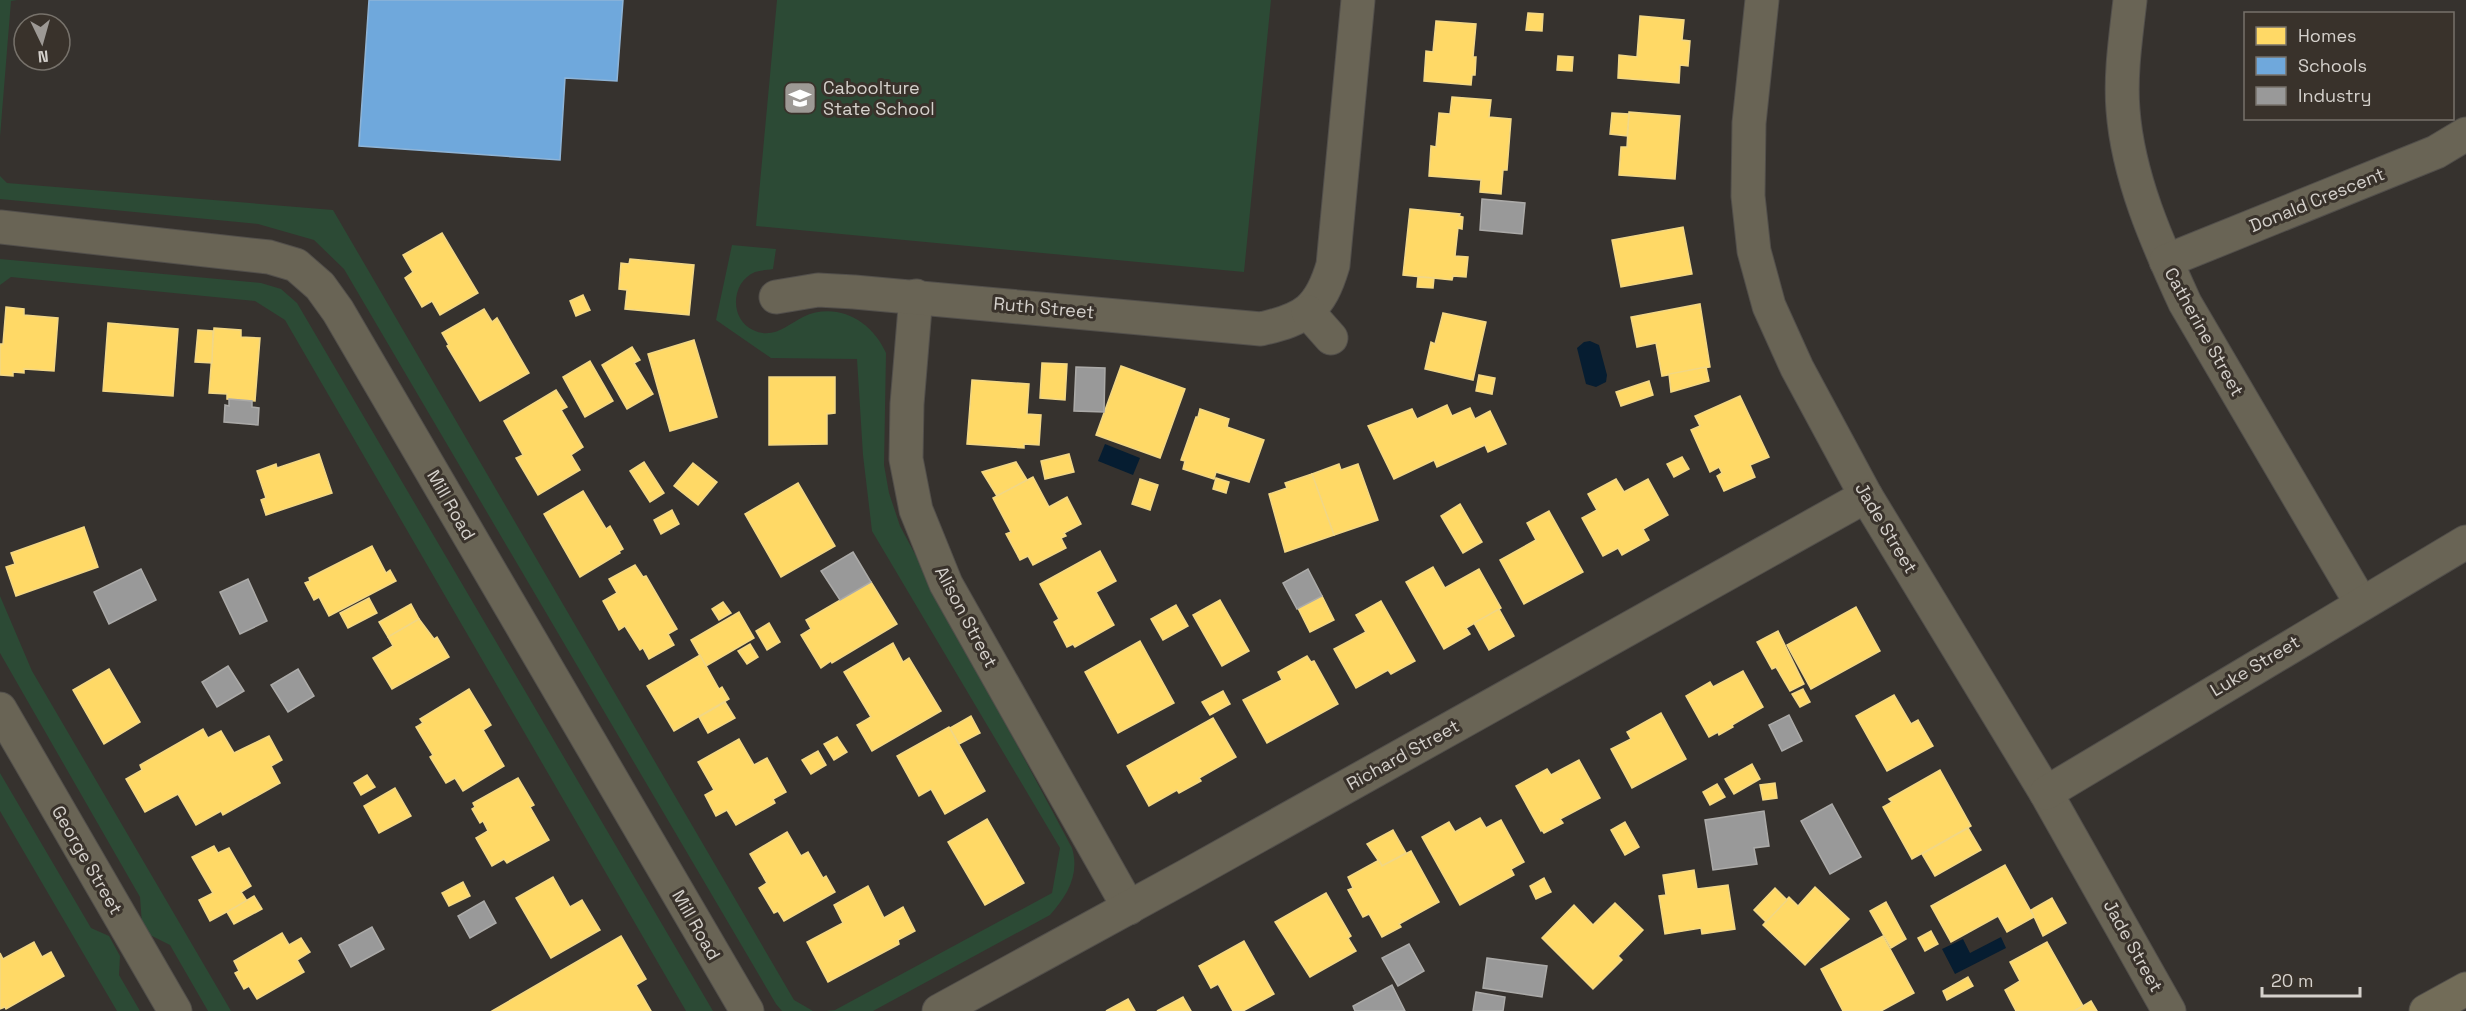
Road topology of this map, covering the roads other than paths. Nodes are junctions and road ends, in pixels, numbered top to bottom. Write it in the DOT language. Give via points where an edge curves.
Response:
graph roads {
  1 [pos="1358,0"];
  2 [pos="1762,0"];
  3 [pos="2130,0"];
  4 [pos="2466,134"];
  5 [pos="0,227"];
  6 [pos="2166,261"];
  7 [pos="916,296"];
  8 [pos="776,297"];
  9 [pos="1308,312"];
  10 [pos="1331,338"];
  11 [pos="1866,496"];
  12 [pos="2466,542"];
  13 [pos="2361,603"];
  14 [pos="0,709"];
  15 [pos="2046,793"];
  16 [pos="1129,908"];
  17 [pos="2466,988"];
  18 [pos="175,1011"];
  19 [pos="747,1011"];
  20 [pos="939,1011"];
  21 [pos="2169,1011"];
  22 [pos="2426,1011"];
  1 -- 9 [label="street, Ruth Street" via="1334,265 1326,288"];
  2 -- 11 [label="street, Jade Street" via="1749,123 1748,196 1754,251 1769,306 1797,368"];
  3 -- 6 [label="street, Catherine Street" via="2123,110 2131,160"];
  4 -- 6 [label="street, Donald Crescent" via="2436,152"];
  5 -- 19 [label="street, Mill Road" via="269,257 296,265 320,286 338,310"];
  6 -- 13 [label="street, Catherine Street" via="2201,332"];
  7 -- 8 [label="street, Ruth Street" via="818,290"];
  7 -- 9 [label="street, Ruth Street" via="1261,329 1286,324"];
  7 -- 16 [label="street, Alison Street" via="906,459 915,510 946,584"];
  9 -- 10 [label="street"];
  11 -- 15 [label="street, Jade Street"];
  11 -- 16 [label="street, Richard Street"];
  12 -- 13 [label="street, Luke Street"];
  13 -- 15 [label="street, Luke Street"];
  14 -- 18 [label="street, George Street"];
  15 -- 21 [label="street, Jade Street"];
  16 -- 20 [label="street, Richard Street"];
  17 -- 22 [label="main road"];
}
